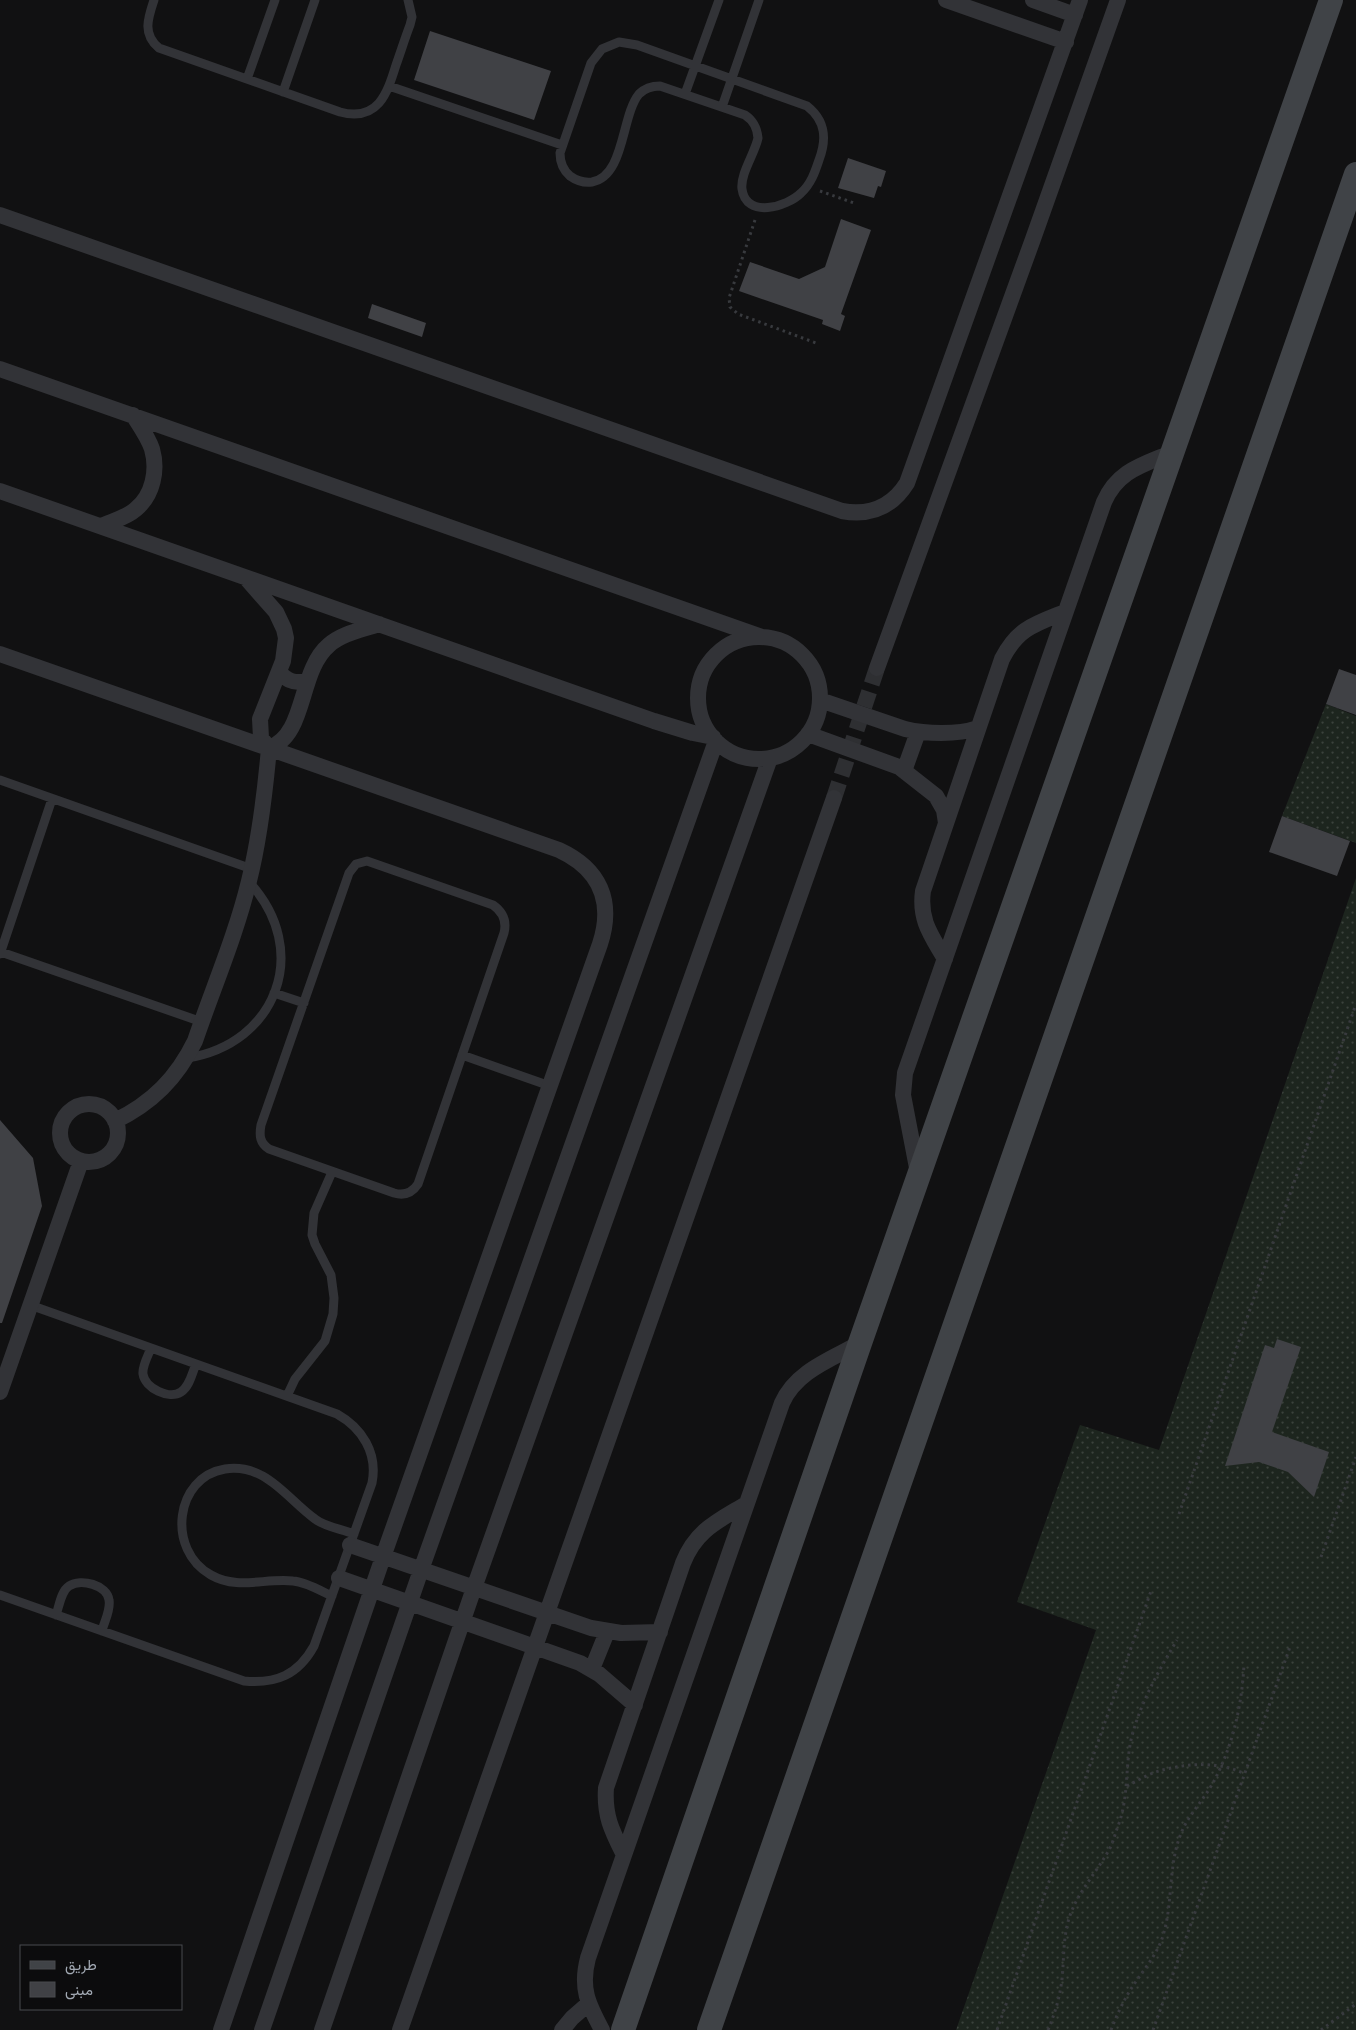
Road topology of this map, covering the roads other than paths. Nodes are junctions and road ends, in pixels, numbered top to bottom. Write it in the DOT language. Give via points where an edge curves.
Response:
graph roads {
  1 [pos="154,0"];
  2 [pos="274,0"];
  3 [pos="315,0"];
  4 [pos="408,0"];
  5 [pos="719,0"];
  6 [pos="759,0"];
  7 [pos="946,0"];
  8 [pos="1032,0"];
  9 [pos="1118,0"];
  10 [pos="1331,0"];
  11 [pos="1077,7"];
  12 [pos="1066,42"];
  13 [pos="695,66"];
  14 [pos="732,78"];
  15 [pos="247,79"];
  16 [pos="389,86"];
  17 [pos="283,92"];
  18 [pos="685,94"];
  19 [pos="722,107"];
  20 [pos="562,145"];
  21 [pos="1356,174"];
  22 [pos="0,215"];
  23 [pos="0,369"];
  24 [pos="133,415"];
  25 [pos="1173,452"];
  26 [pos="0,490"];
  27 [pos="101,526"];
  28 [pos="244,576"];
  29 [pos="1066,612"];
  30 [pos="379,624"];
  31 [pos="762,637"];
  32 [pos="0,654"];
  33 [pos="877,668"];
  34 [pos="279,672"];
  35 [pos="307,681"];
  36 [pos="820,700"];
  37 [pos="978,728"];
  38 [pos="918,732"];
  39 [pos="808,734"];
  40 [pos="714,739"];
  41 [pos="269,748"];
  42 [pos="770,758"];
  43 [pos="904,770"];
  44 [pos="0,780"];
  45 [pos="52,798"];
  46 [pos="834,798"];
  47 [pos="946,824"];
  48 [pos="250,876"];
  49 [pos="0,953"];
  50 [pos="944,959"];
  51 [pos="274,993"];
  52 [pos="304,1003"];
  53 [pos="202,1022"];
  54 [pos="462,1056"];
  55 [pos="186,1058"];
  56 [pos="550,1086"];
  57 [pos="115,1121"];
  58 [pos="81,1161"];
  59 [pos="332,1172"];
  60 [pos="919,1176"];
  61 [pos="30,1305"];
  62 [pos="860,1343"];
  63 [pos="151,1348"];
  64 [pos="196,1364"];
  65 [pos="0,1392"];
  66 [pos="287,1396"];
  67 [pos="746,1504"];
  68 [pos="352,1539"];
  69 [pos="383,1557"];
  70 [pos="421,1570"];
  71 [pos="338,1578"];
  72 [pos="474,1588"];
  73 [pos="372,1590"];
  74 [pos="0,1595"];
  75 [pos="332,1596"];
  76 [pos="410,1604"];
  77 [pos="546,1613"];
  78 [pos="56,1615"];
  79 [pos="463,1622"];
  80 [pos="102,1631"];
  81 [pos="607,1632"];
  82 [pos="660,1632"];
  83 [pos="535,1647"];
  84 [pos="592,1669"];
  85 [pos="635,1705"];
  86 [pos="624,1855"];
  87 [pos="588,2004"];
  88 [pos="221,2030"];
  89 [pos="262,2030"];
  90 [pos="322,2030"];
  91 [pos="400,2030"];
  92 [pos="562,2030"];
  93 [pos="602,2030"];
  94 [pos="623,2030"];
  95 [pos="709,2030"];
  1 -- 15 [label="lane" via="147,24 154,44"];
  2 -- 15 [label="lane"];
  3 -- 17 [label="lane"];
  4 -- 16 [label="lane" via="412,17"];
  5 -- 13 [label="lane"];
  6 -- 14 [label="lane"];
  7 -- 12 [label="street"];
  8 -- 11 [label="street"];
  9 -- 33 [label="street"];
  10 -- 25 [label="main road"];
  11 -- 12 [label="street"];
  12 -- 22 [label="street" via="907,483 893,500 864,513 842,510"];
  13 -- 14 [label="lane"];
  13 -- 18 [label="lane"];
  13 -- 20 [label="lane" via="628,42 610,44 592,63"];
  14 -- 19 [label="lane"];
  14 -- 19 [label="lane" via="800,102 819,116 824,131 824,147 807,186 796,197 783,205 759,208 746,199 742,188 758,131 745,115"];
  15 -- 17 [label="lane"];
  16 -- 17 [label="lane" via="377,106 356,114 340,112"];
  16 -- 20 [label="lane"];
  18 -- 19 [label="lane"];
  18 -- 20 [label="lane" via="660,86 640,93 613,164 597,181 581,182 568,174 560,160"];
  21 -- 95 [label="main road"];
  23 -- 24 [label="street"];
  24 -- 27 [label="street" via="151,448 154,468 151,487 136,509"];
  24 -- 31 [label="street"];
  25 -- 29 [label="street" via="1131,470 1110,489"];
  25 -- 60 [label="main road"];
  26 -- 27 [label="street"];
  27 -- 28 [label="street"];
  28 -- 30 [label="street"];
  28 -- 34 [label="street" via="276,612 284,629 286,650"];
  29 -- 37 [label="street" via="1035,624 1010,645"];
  29 -- 50 [label="street"];
  30 -- 35 [label="street" via="346,634 328,645 315,662"];
  30 -- 40 [label="street"];
  31 -- 36 [label="street" via="792,646 804,656 813,669"];
  31 -- 40 [label="street" via="744,639 728,646 705,671 699,688 699,706"];
  32 -- 41 [label="street"];
  34 -- 35 [label="street" via="295,682"];
  34 -- 41 [label="street" via="259,726 261,738"];
  35 -- 41 [label="street" via="289,733"];
  36 -- 38 [label="street"];
  36 -- 39 [label="street" via="815,723"];
  37 -- 38 [label="street" via="962,732"];
  37 -- 47 [label="street"];
  38 -- 43 [label="street"];
  39 -- 42 [label="street" via="798,745"];
  39 -- 43 [label="street"];
  40 -- 42 [label="street" via="741,756"];
  40 -- 70 [label="street"];
  41 -- 48 [label="street" via="263,809"];
  41 -- 56 [label="street" via="559,850 587,867 604,895 605,928"];
  42 -- 72 [label="street"];
  43 -- 47 [label="street" via="936,796 944,810"];
  44 -- 45 [label="lane"];
  45 -- 48 [label="lane"];
  45 -- 49 [label="lane"];
  46 -- 77 [label="street"];
  47 -- 50 [label="street" via="921,902 925,925"];
  48 -- 51 [label="lane" via="278,933 280,963"];
  48 -- 53 [label="street"];
  49 -- 53 [label="lane"];
  50 -- 60 [label="street" via="903,1084 904,1106"];
  51 -- 52 [label="lane"];
  51 -- 55 [label="lane" via="258,1021 233,1043"];
  52 -- 54 [label="lane" via="349,873 356,864 368,861 493,905 504,917 506,928"];
  52 -- 59 [label="lane" via="261,1125 260,1136 269,1149"];
  53 -- 55 [label="street"];
  54 -- 56 [label="lane"];
  54 -- 59 [label="lane" via="415,1189 399,1195"];
  55 -- 57 [label="street" via="163,1089"];
  56 -- 69 [label="street"];
  57 -- 58 [label="street" via="117,1137 110,1152 97,1161"];
  57 -- 58 [label="street" via="110,1113 95,1104 78,1106 70,1111 61,1126 60,1135 66,1151"];
  58 -- 61 [label="street"];
  59 -- 66 [label="lane" via="314,1213 312,1235 332,1280 333,1314 326,1341 295,1379"];
  60 -- 62 [label="main road"];
  61 -- 63 [label="lane"];
  61 -- 65 [label="street"];
  62 -- 67 [label="street" via="804,1374 790,1388"];
  62 -- 94 [label="main road"];
  63 -- 64 [label="lane"];
  63 -- 64 [label="lane" via="143,1377 148,1385 168,1394 183,1391"];
  64 -- 66 [label="lane"];
  66 -- 68 [label="lane" via="347,1419 363,1435 374,1472"];
  67 -- 82 [label="street" via="712,1524 695,1539 683,1563"];
  67 -- 86 [label="street"];
  68 -- 69 [label="street"];
  68 -- 71 [label="lane"];
  68 -- 75 [label="lane" via="316,1520 269,1479 250,1471 225,1469 215,1472 197,1486 184,1508 181,1532 186,1548 201,1569 224,1580 250,1583 294,1581"];
  69 -- 70 [label="street"];
  69 -- 73 [label="street"];
  70 -- 72 [label="street"];
  70 -- 76 [label="street"];
  71 -- 73 [label="street"];
  71 -- 75 [label="lane"];
  72 -- 77 [label="street"];
  72 -- 79 [label="street"];
  73 -- 76 [label="street"];
  73 -- 88 [label="street"];
  74 -- 78 [label="lane"];
  75 -- 80 [label="lane" via="308,1657 291,1673 268,1681 244,1681"];
  76 -- 79 [label="street"];
  76 -- 89 [label="street"];
  77 -- 81 [label="street"];
  77 -- 83 [label="street"];
  78 -- 80 [label="lane"];
  78 -- 80 [label="lane" via="69,1586 77,1582 99,1587 109,1599"];
  79 -- 83 [label="street"];
  79 -- 90 [label="street"];
  81 -- 82 [label="street"];
  81 -- 84 [label="street"];
  82 -- 85 [label="street"];
  83 -- 84 [label="street"];
  83 -- 91 [label="street"];
  84 -- 85 [label="street"];
  85 -- 86 [label="street" via="609,1777 605,1800 609,1824"];
  86 -- 87 [label="street" via="585,1969"];
  87 -- 92 [label="street"];
  87 -- 93 [label="street"];
}
